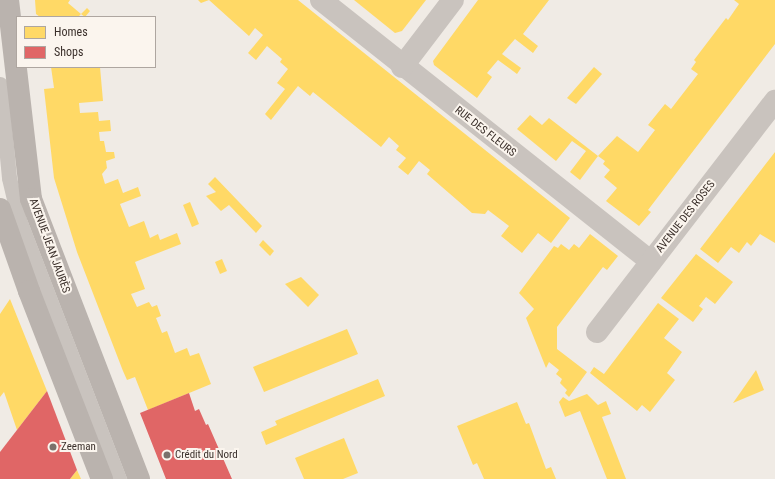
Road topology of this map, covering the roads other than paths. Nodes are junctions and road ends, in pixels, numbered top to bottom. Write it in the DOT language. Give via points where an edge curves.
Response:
graph roads {
  1 [pos="8,0"];
  2 [pos="321,0"];
  3 [pos="453,0"];
  4 [pos="402,67"];
  5 [pos="0,84"];
  6 [pos="775,102"];
  7 [pos="0,209"];
  8 [pos="651,262"];
  9 [pos="597,332"];
  10 [pos="102,479"];
  11 [pos="119,479"];
  12 [pos="139,479"];
  1 -- 12 [label="main road, AVENUE JEAN JAURÈS" via="31,199"];
  2 -- 4 [label="street, RUE DES FLEURS"];
  3 -- 4 [label="street"];
  4 -- 8 [label="street, RUE DES FLEURS"];
  5 -- 11 [label="lane" via="9,178 18,220"];
  6 -- 8 [label="street, AVENUE DES ROSES"];
  7 -- 10 [label="main road"];
  8 -- 9 [label="street, AVENUE DES ROSES"];
}
